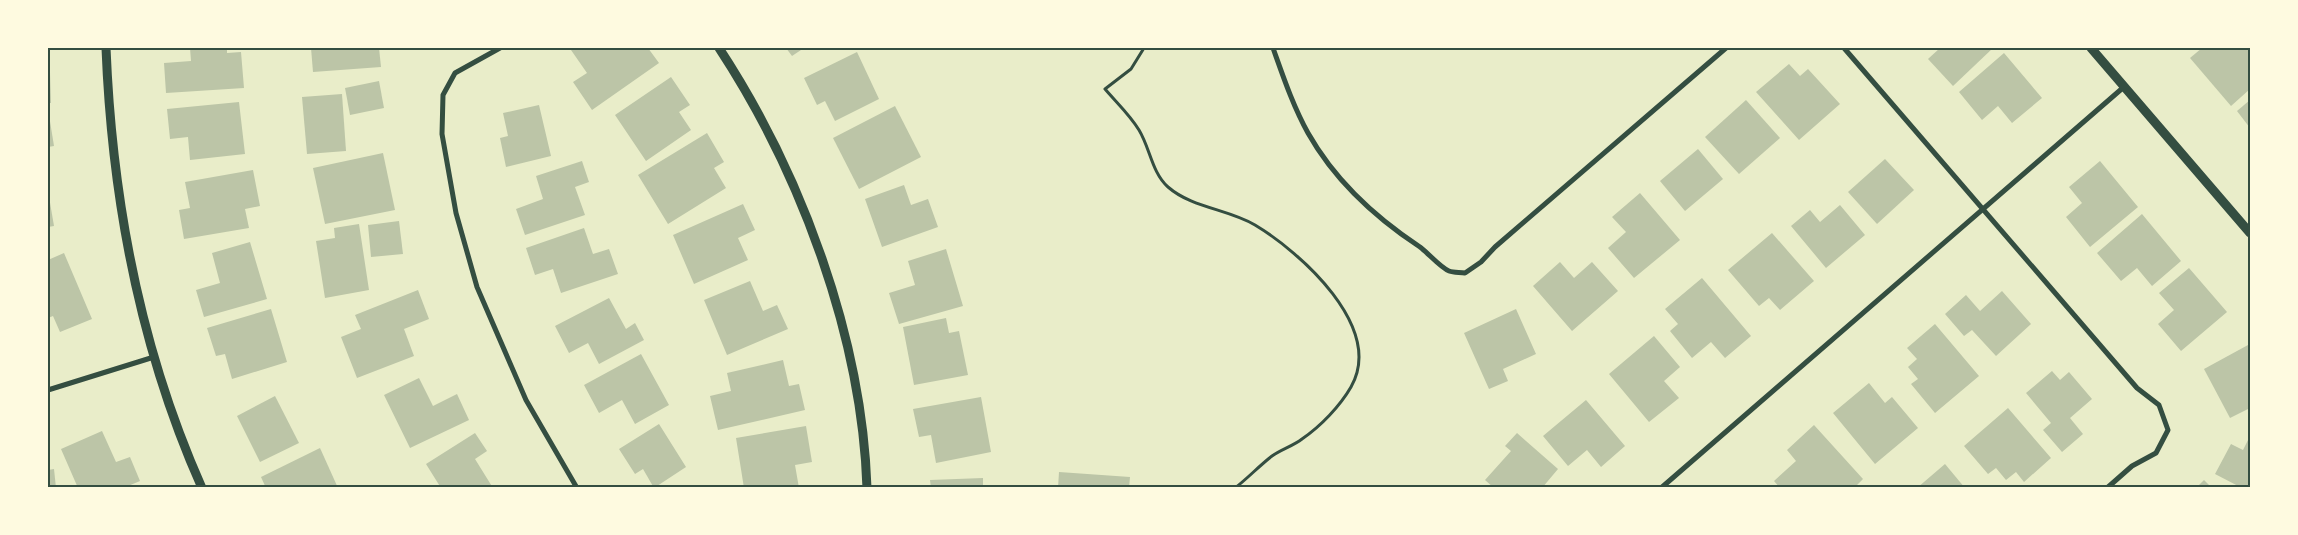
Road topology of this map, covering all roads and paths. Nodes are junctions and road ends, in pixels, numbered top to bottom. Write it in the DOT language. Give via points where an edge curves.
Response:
graph roads {
  1 [pos="106,48"];
  2 [pos="500,48"];
  3 [pos="719,48"];
  4 [pos="1144,48"];
  5 [pos="1273,48"];
  6 [pos="1726,48"];
  7 [pos="1844,48"];
  8 [pos="2091,48"];
  9 [pos="2125,86"];
  10 [pos="1983,209"];
  11 [pos="2250,233"];
  12 [pos="154,357"];
  13 [pos="48,390"];
  14 [pos="202,488"];
  15 [pos="577,488"];
  16 [pos="867,488"];
  17 [pos="1234,488"];
  18 [pos="1661,488"];
  19 [pos="2107,488"];
  1 -- 12 [label="street" via="109,115 122,216 135,285"];
  2 -- 15 [label="street" via="455,74 443,95 442,134 456,213 476,287 526,400"];
  3 -- 16 [label="street" via="746,88 772,139 820,251 852,369"];
  4 -- 17 [label="path" via="1131,69 1105,89 1138,129 1158,175 1178,194 1254,224 1288,250 1327,286 1339,302 1355,331 1359,348 1352,386 1324,421 1302,439 1272,456"];
  5 -- 6 [label="street" via="1308,133 1348,186 1385,222 1448,271 1465,273"];
  7 -- 10 [label="street"];
  8 -- 9 [label="street"];
  9 -- 10 [label="street"];
  9 -- 11 [label="street"];
  10 -- 18 [label="street"];
  10 -- 19 [label="street" via="2137,388 2159,405 2168,430 2156,453 2132,466"];
  12 -- 13 [label="street"];
  12 -- 14 [label="street"];
}
